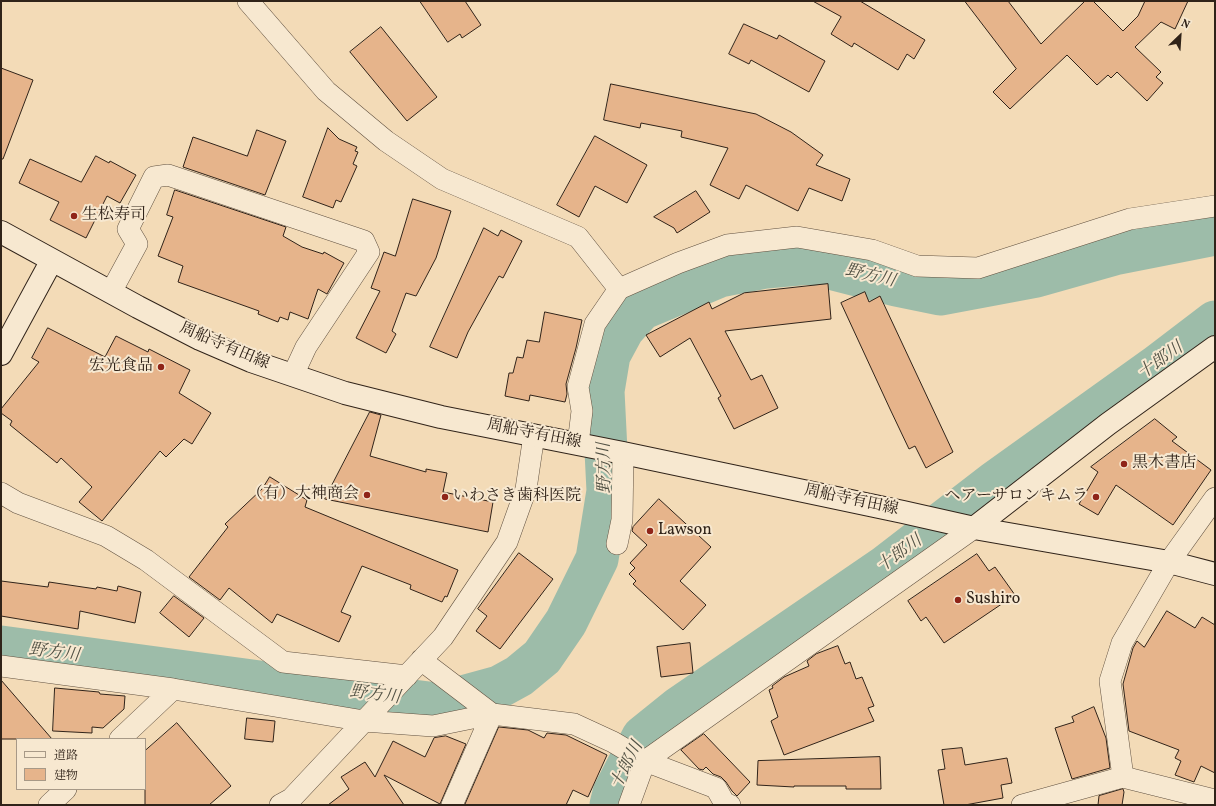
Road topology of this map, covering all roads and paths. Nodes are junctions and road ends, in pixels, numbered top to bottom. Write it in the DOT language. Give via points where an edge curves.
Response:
graph roads {
  1 [pos="248,1"];
  2 [pos="1215,206"];
  3 [pos="1,232"];
  4 [pos="52,260"];
  5 [pos="619,289"];
  6 [pos="111,292"];
  7 [pos="1215,347"];
  8 [pos="1,354"];
  9 [pos="293,376"];
  10 [pos="534,435"];
  11 [pos="578,444"];
  12 [pos="624,453"];
  13 [pos="1,493"];
  14 [pos="1215,498"];
  15 [pos="974,528"];
  16 [pos="617,544"];
  17 [pos="1169,562"];
  18 [pos="1215,574"];
  19 [pos="421,660"];
  20 [pos="1,666"];
  21 [pos="403,679"];
  22 [pos="173,689"];
  23 [pos="492,714"];
  24 [pos="368,717"];
  25 [pos="121,738"];
  26 [pos="645,761"];
  27 [pos="1123,777"];
  28 [pos="65,790"];
  29 [pos="1215,800"];
  30 [pos="289,803"];
  31 [pos="49,805"];
  32 [pos="452,805"];
  33 [pos="629,805"];
  34 [pos="730,805"];
  35 [pos="1022,805"];
  1 -- 5 [label="street" via="326,91 386,141 442,179 578,237"];
  2 -- 5 [label="street" via="1130,219 978,268 917,266 872,250 797,237 727,245"];
  3 -- 4 [label="main road, 周船寺有田線"];
  4 -- 6 [label="main road, 周船寺有田線"];
  4 -- 8 [label="main road"];
  5 -- 11 [label="street" via="595,324 578,387 582,412"];
  6 -- 9 [label="main road, 周船寺有田線" via="200,339"];
  6 -- 9 [label="street" via="137,244 128,229 154,177 168,175 364,241 369,252 306,347"];
  7 -- 15 [label="main road" via="1108,424"];
  9 -- 10 [label="main road, 周船寺有田線" via="345,393 441,417"];
  10 -- 11 [label="main road, 周船寺有田線"];
  10 -- 19 [label="street" via="526,489 507,542 443,637"];
  11 -- 12 [label="main road, 周船寺有田線"];
  12 -- 15 [label="main road, 周船寺有田線"];
  12 -- 16 [label="street" via="622,520"];
  13 -- 21 [label="street" via="18,503 106,536 139,556 283,662"];
  14 -- 17 [label="street"];
  15 -- 17 [label="main road, 周船寺有田線"];
  15 -- 26 [label="street"];
  17 -- 18 [label="main road, 周船寺有田線"];
  17 -- 27 [label="street" via="1122,643 1110,681"];
  19 -- 21 [label="street"];
  19 -- 23 [label="street"];
  20 -- 22 [label="street"];
  21 -- 24 [label="street"];
  22 -- 24 [label="street"];
  22 -- 25 [label="street"];
  23 -- 24 [label="street" via="432,726"];
  23 -- 26 [label="street" via="574,724 613,742"];
  23 -- 32 [label="street"];
  24 -- 30 [label="street"];
  26 -- 33 [label="street"];
  26 -- 34 [label="street" via="716,788 725,804"];
  27 -- 29 [label="street"];
  27 -- 35 [label="street"];
  28 -- 31 [label="street"];
}
